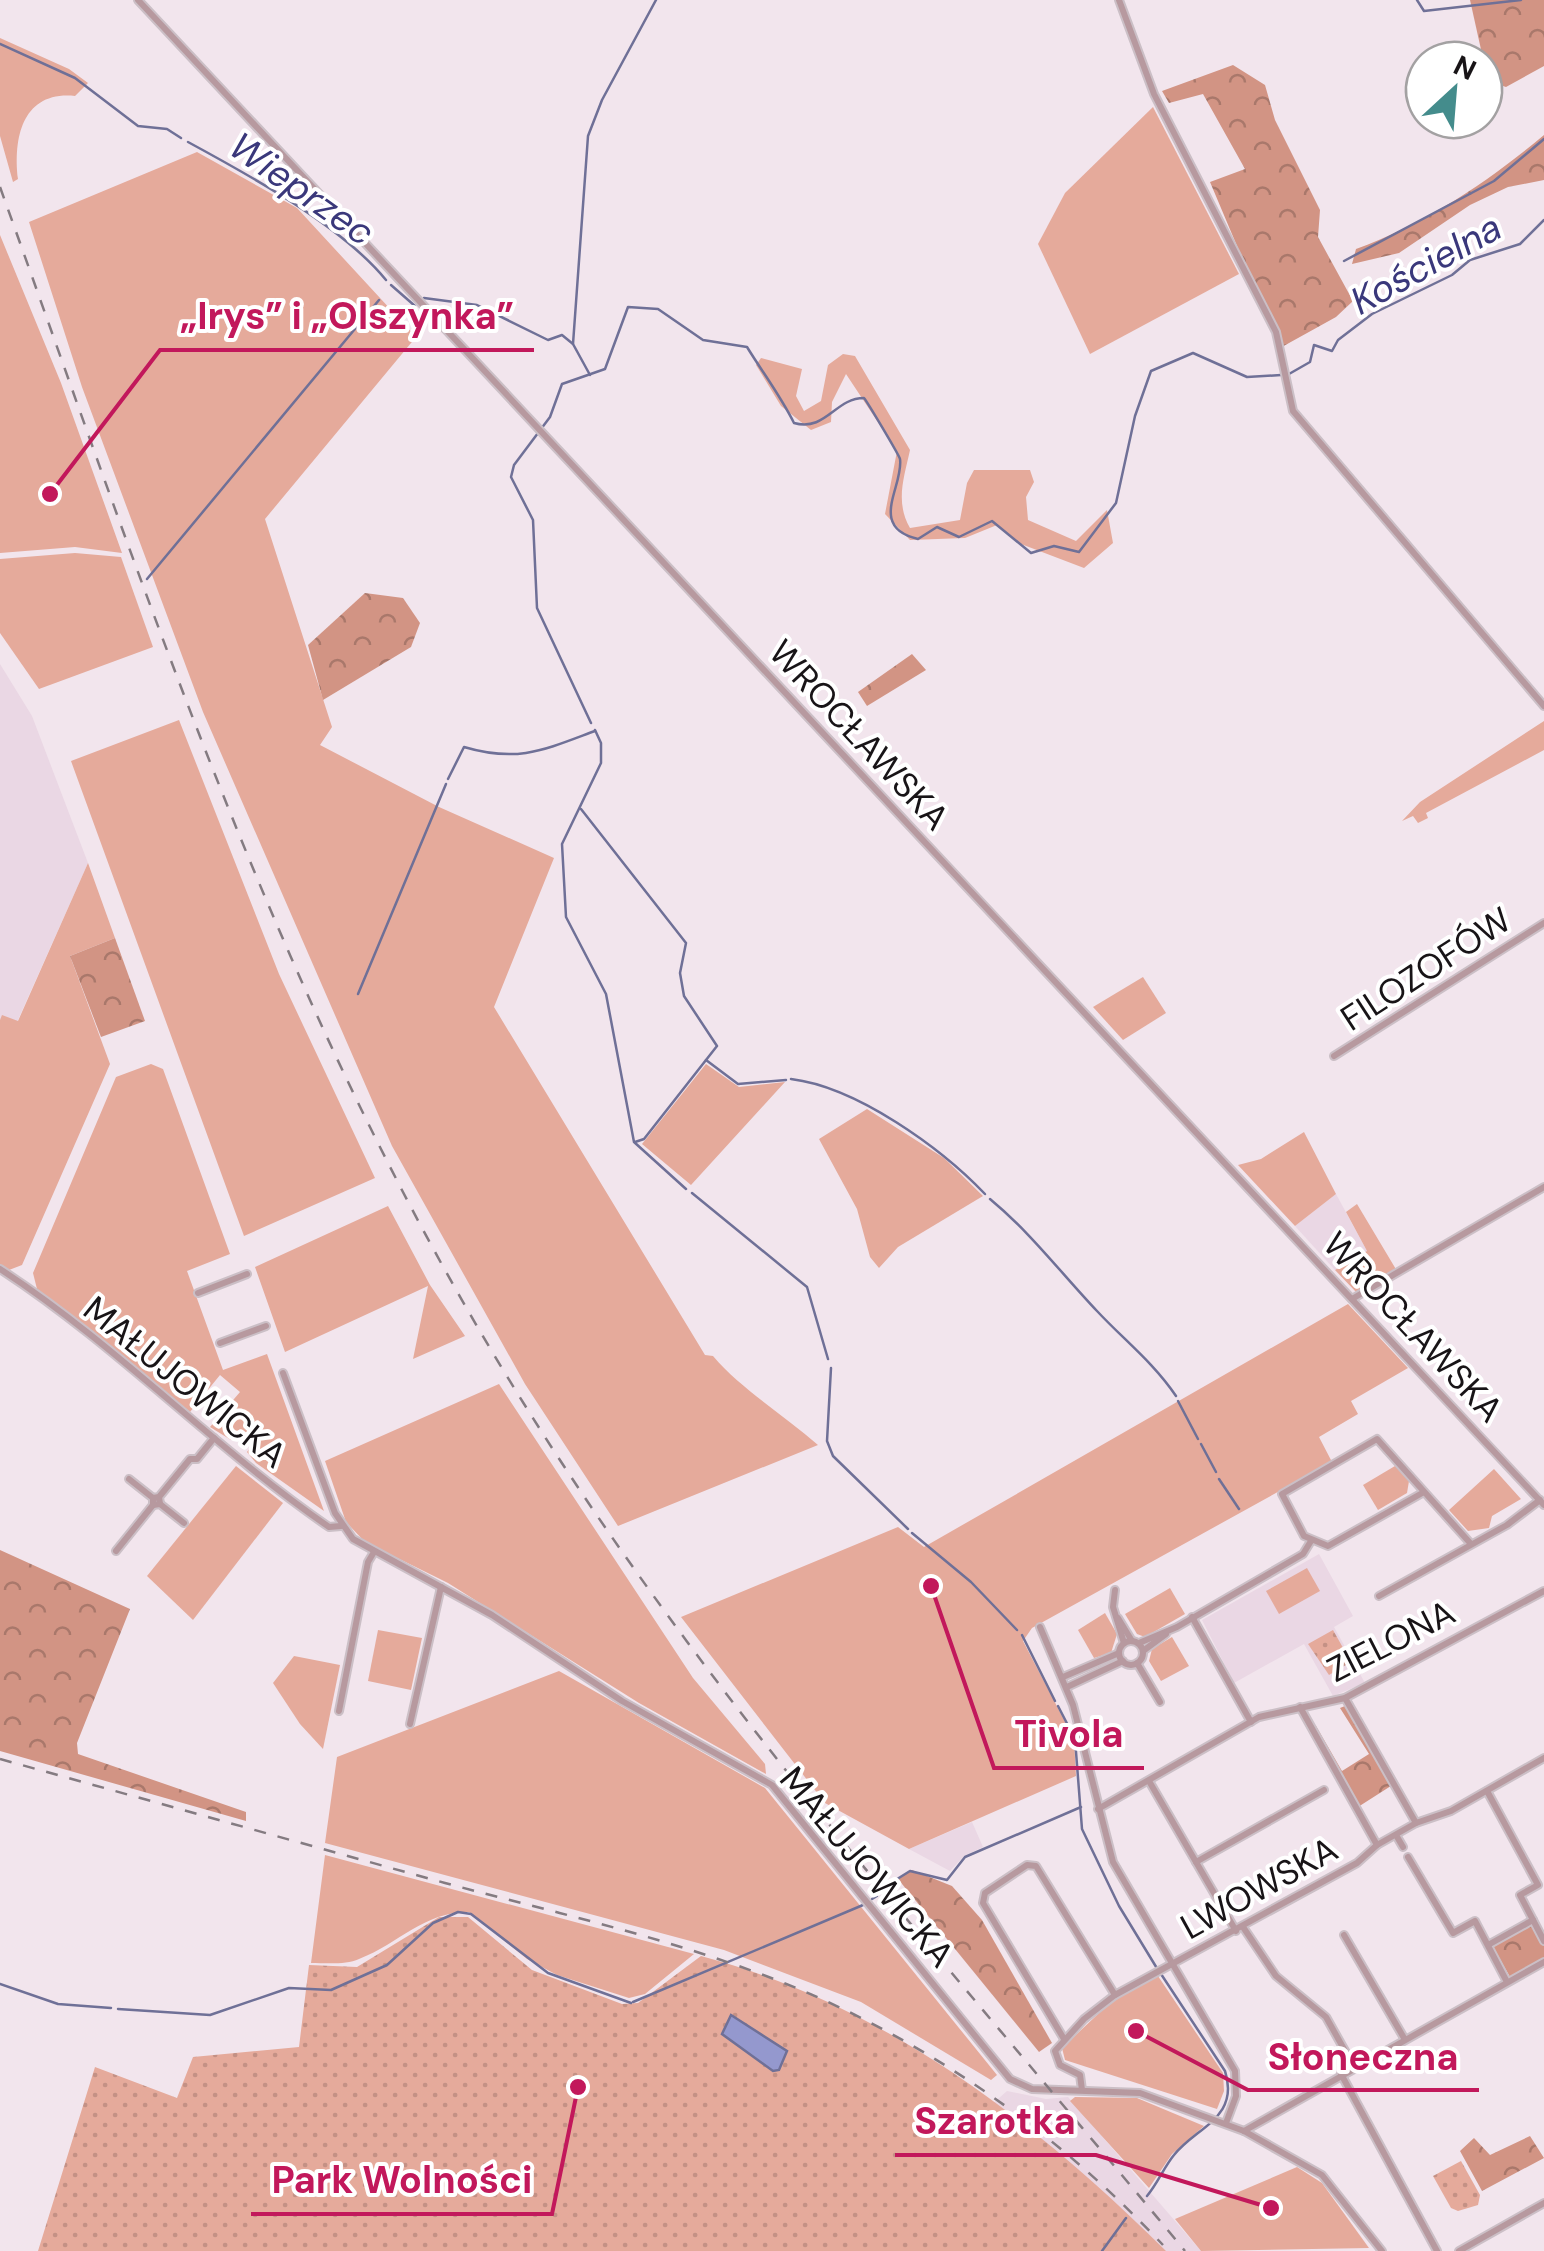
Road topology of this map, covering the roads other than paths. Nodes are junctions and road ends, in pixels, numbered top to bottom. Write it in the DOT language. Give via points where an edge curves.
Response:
graph roads {
  1 [pos="138,0"];
  2 [pos="1119,0"];
  3 [pos="1544,706"];
  4 [pos="1544,923"];
  5 [pos="1334,1056"];
  6 [pos="1544,1188"];
  7 [pos="0,1269"];
  8 [pos="248,1274"];
  9 [pos="198,1293"];
  10 [pos="1352,1299"];
  11 [pos="266,1326"];
  12 [pos="220,1342"];
  13 [pos="283,1373"];
  14 [pos="214,1438"];
  15 [pos="128,1479"];
  16 [pos="1424,1492"];
  17 [pos="156,1501"];
  18 [pos="1542,1502"];
  19 [pos="184,1523"];
  20 [pos="341,1526"];
  21 [pos="1311,1541"];
  22 [pos="1471,1544"];
  23 [pos="116,1550"];
  24 [pos="374,1552"];
  25 [pos="441,1587"];
  26 [pos="1115,1590"];
  27 [pos="1544,1591"];
  28 [pos="1378,1596"];
  29 [pos="1192,1617"];
  30 [pos="1040,1627"];
  31 [pos="1135,1644"];
  32 [pos="1121,1657"];
  33 [pos="1138,1663"];
  34 [pos="1063,1677"];
  35 [pos="1067,1687"];
  36 [pos="1346,1698"];
  37 [pos="1160,1702"];
  38 [pos="1300,1707"];
  39 [pos="338,1711"];
  40 [pos="1251,1722"];
  41 [pos="410,1724"];
  42 [pos="1544,1758"];
  43 [pos="1149,1781"];
  44 [pos="1324,1790"];
  45 [pos="1487,1791"];
  46 [pos="1098,1809"];
  47 [pos="1416,1823"];
  48 [pos="1396,1835"];
  49 [pos="1377,1846"];
  50 [pos="1403,1847"];
  51 [pos="1408,1856"];
  52 [pos="1196,1862"];
  53 [pos="1533,1920"];
  54 [pos="1239,1929"];
  55 [pos="1344,1935"];
  56 [pos="1544,1940"];
  57 [pos="1488,1945"];
  58 [pos="1544,1962"];
  59 [pos="1164,1969"];
  60 [pos="1507,1982"];
  61 [pos="1116,1996"];
  62 [pos="1404,2038"];
  63 [pos="1064,2039"];
  64 [pos="1354,2067"];
  65 [pos="1341,2074"];
  66 [pos="1082,2090"];
  67 [pos="1219,2121"];
  68 [pos="1244,2131"];
  69 [pos="1542,2208"];
  70 [pos="1382,2251"];
  71 [pos="1437,2251"];
  72 [pos="1460,2251"];
  1 -- 10 [label="street, WROCŁAWSKA"];
  2 -- 3 [label="street" via="1154,94 1276,332 1294,412"];
  4 -- 5 [label="street, FILOZOFÓW"];
  6 -- 10 [label="street"];
  7 -- 14 [label="street, MAŁUJOWICKA"];
  8 -- 9 [label="street"];
  10 -- 18 [label="street, WROCŁAWSKA"];
  11 -- 12 [label="street"];
  13 -- 20 [label="street, MAŁUJOWICKA"];
  14 -- 17 [label="street"];
  14 -- 20 [label="street, MAŁUJOWICKA" via="316,1518"];
  15 -- 17 [label="street"];
  16 -- 21 [label="street" via="1328,1546"];
  16 -- 21 [label="street" via="1377,1439 1282,1494"];
  16 -- 22 [label="street"];
  17 -- 19 [label="street"];
  17 -- 23 [label="street"];
  18 -- 22 [label="street"];
  20 -- 24 [label="street, MAŁUJOWICKA"];
  21 -- 29 [label="street" via="1303,1554"];
  22 -- 28 [label="street"];
  24 -- 25 [label="street, MAŁUJOWICKA"];
  24 -- 39 [label="street"];
  25 -- 41 [label="street"];
  25 -- 66 [label="street, MAŁUJOWICKA" via="643,1714 763,1778 1010,2079 1032,2089"];
  26 -- 31 [label="street" via="1117,1617"];
  27 -- 36 [label="street, ZIELONA"];
  29 -- 31 [label="street"];
  29 -- 40 [label="street"];
  30 -- 34 [label="street"];
  31 -- 32 [label="street"];
  31 -- 33 [label="street"];
  32 -- 33 [label="street"];
  32 -- 34 [label="street"];
  32 -- 35 [label="street"];
  33 -- 37 [label="street"];
  34 -- 35 [label="street"];
  35 -- 46 [label="street"];
  36 -- 38 [label="street, ZIELONA"];
  36 -- 47 [label="street"];
  38 -- 40 [label="street, ZIELONA"];
  38 -- 49 [label="street" via="1336,1783"];
  40 -- 43 [label="street, ZIELONA"];
  42 -- 45 [label="street, LWOWSKA"];
  43 -- 46 [label="street, ZIELONA"];
  43 -- 52 [label="street"];
  44 -- 52 [label="street"];
  45 -- 47 [label="street, LWOWSKA"];
  45 -- 53 [label="street" via="1538,1885 1520,1895"];
  46 -- 59 [label="street" via="1118,1876"];
  47 -- 48 [label="street, LWOWSKA"];
  48 -- 49 [label="street, LWOWSKA"];
  48 -- 50 [label="street"];
  49 -- 54 [label="street, LWOWSKA"];
  51 -- 57 [label="street" via="1453,1934 1475,1921"];
  52 -- 54 [label="street"];
  53 -- 56 [label="street"];
  53 -- 57 [label="street"];
  54 -- 59 [label="street, LWOWSKA"];
  54 -- 64 [label="street" via="1270,1970 1326,2018"];
  55 -- 62 [label="street"];
  57 -- 60 [label="street"];
  58 -- 60 [label="street"];
  59 -- 61 [label="street, LWOWSKA"];
  59 -- 67 [label="street" via="1235,2072 1236,2096"];
  60 -- 62 [label="street"];
  61 -- 63 [label="street, LWOWSKA"];
  61 -- 63 [label="street" via="1036,1866 1027,1865 985,1893 983,1903"];
  62 -- 64 [label="street"];
  63 -- 66 [label="street" via="1055,2057 1080,2075"];
  64 -- 65 [label="street"];
  65 -- 68 [label="street"];
  65 -- 71 [label="street"];
  66 -- 67 [label="street, MAŁUJOWICKA" via="1140,2094"];
  67 -- 68 [label="street, MAŁUJOWICKA"];
  68 -- 70 [label="street, MAŁUJOWICKA" via="1322,2175"];
  69 -- 72 [label="street"];
}
